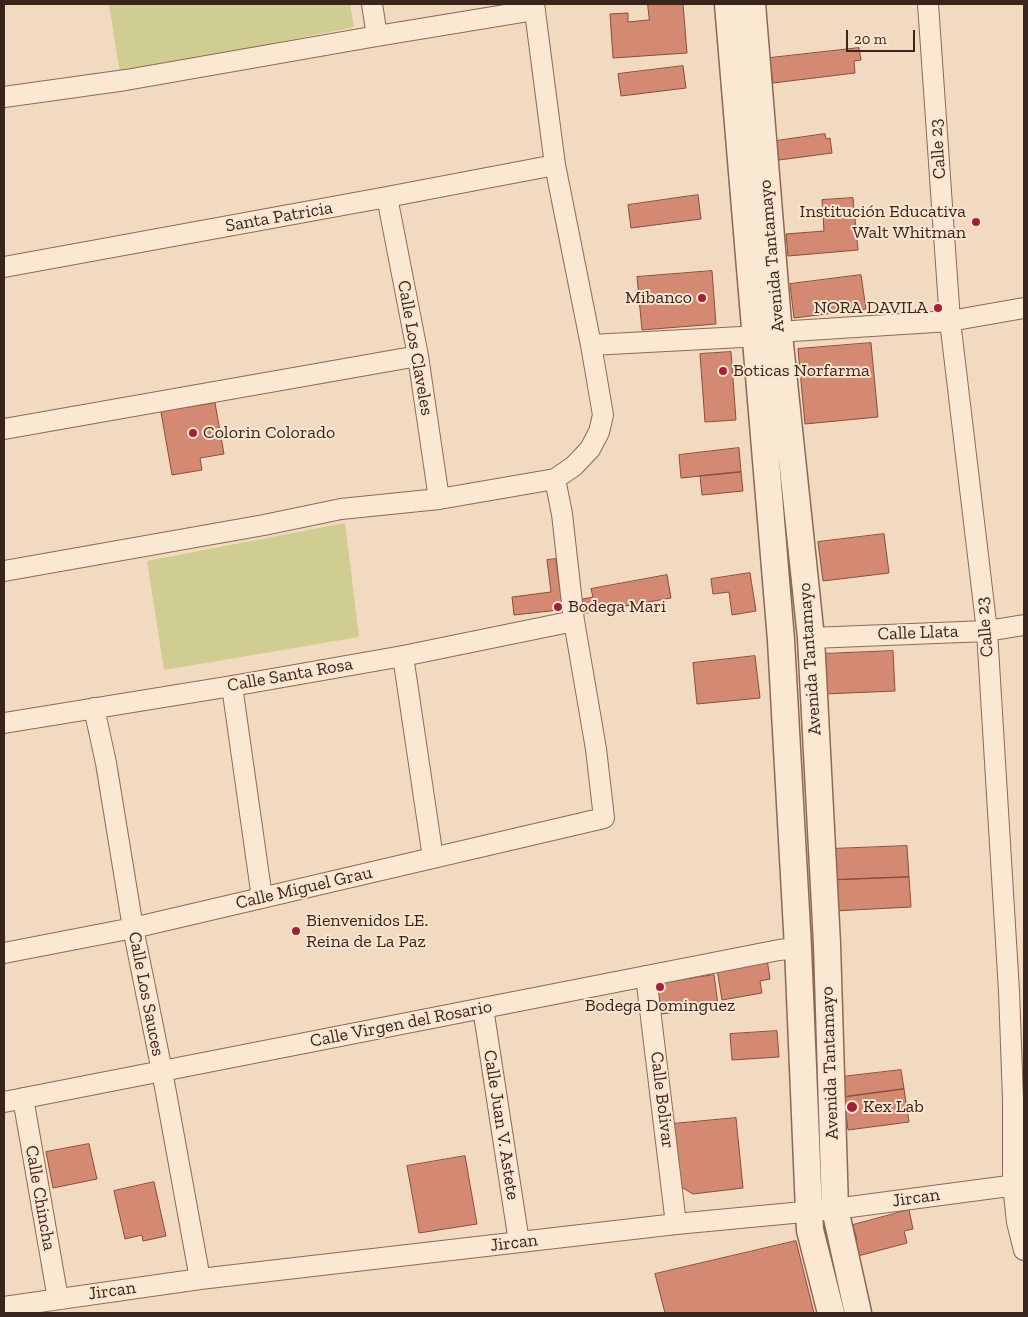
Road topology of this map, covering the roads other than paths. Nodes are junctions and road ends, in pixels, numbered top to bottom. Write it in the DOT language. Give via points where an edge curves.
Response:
graph roads {
  1 [pos="372,4"];
  2 [pos="728,4"];
  3 [pos="752,4"];
  4 [pos="928,4"];
  5 [pos="534,7"];
  6 [pos="377,36"];
  7 [pos="4,97"];
  8 [pos="555,165"];
  9 [pos="387,198"];
  10 [pos="4,267"];
  11 [pos="1024,308"];
  12 [pos="950,320"];
  13 [pos="767,335"];
  14 [pos="591,345"];
  15 [pos="418,356"];
  16 [pos="4,428"];
  17 [pos="555,479"];
  18 [pos="439,499"];
  19 [pos="4,571"];
  20 [pos="574,621"];
  21 [pos="1024,625"];
  22 [pos="987,631"];
  23 [pos="811,638"];
  24 [pos="403,656"];
  25 [pos="232,686"];
  26 [pos="94,708"];
  27 [pos="4,723"];
  28 [pos="434,858"];
  29 [pos="262,898"];
  30 [pos="133,928"];
  31 [pos="798,948"];
  32 [pos="4,953"];
  33 [pos="646,976"];
  34 [pos="1017,991"];
  35 [pos="483,1008"];
  36 [pos="162,1071"];
  37 [pos="23,1098"];
  38 [pos="4,1102"];
  39 [pos="1019,1184"];
  40 [pos="835,1209"];
  41 [pos="809,1211"];
  42 [pos="676,1224"];
  43 [pos="519,1242"];
  44 [pos="1024,1250"];
  45 [pos="200,1279"];
  46 [pos="58,1299"];
  47 [pos="4,1306"];
  48 [pos="831,1313"];
  49 [pos="858,1313"];
  1 -- 6 [label="street"];
  2 -- 13 [label="street, Avenida Tantamayo"];
  3 -- 13 [label="street, Avenida Tantamayo"];
  4 -- 12 [label="street, Calle 23"];
  5 -- 6 [label="street"];
  5 -- 8 [label="street"];
  6 -- 7 [label="street" via="126,80"];
  8 -- 9 [label="street, Santa Patricia"];
  8 -- 14 [label="street"];
  9 -- 10 [label="street, Santa Patricia"];
  9 -- 15 [label="street, Calle Los Claveles"];
  11 -- 12 [label="street"];
  12 -- 13 [label="street"];
  12 -- 22 [label="street, Calle 23"];
  13 -- 14 [label="street"];
  13 -- 23 [label="street, Avenida Tantamayo"];
  13 -- 31 [label="street, Avenida Tantamayo"];
  14 -- 17 [label="street" via="603,415 599,432 590,450"];
  15 -- 16 [label="street"];
  15 -- 18 [label="street, Calle Los Claveles"];
  17 -- 18 [label="street"];
  17 -- 20 [label="street"];
  18 -- 19 [label="street" via="341,509"];
  20 -- 24 [label="street, Calle Santa Rosa"];
  20 -- 28 [label="street, Calle Miguel Grau" via="596,748 604,818"];
  21 -- 22 [label="street, Calle Llata"];
  22 -- 23 [label="street, Calle Llata"];
  22 -- 34 [label="street, Calle 23"];
  23 -- 40 [label="street, Avenida Tantamayo" via="827,944"];
  24 -- 25 [label="street, Calle Santa Rosa"];
  24 -- 28 [label="street"];
  25 -- 26 [label="street, Calle Santa Rosa"];
  25 -- 29 [label="street"];
  26 -- 27 [label="street, Calle Santa Rosa"];
  26 -- 30 [label="street, Calle Los Sauces"];
  28 -- 29 [label="street, Calle Miguel Grau"];
  29 -- 30 [label="street, Calle Miguel Grau"];
  30 -- 32 [label="street, Calle Miguel Grau"];
  30 -- 36 [label="street, Calle Los Sauces"];
  31 -- 33 [label="street, Calle Virgen del Rosario"];
  31 -- 41 [label="street, Avenida Tantamayo"];
  33 -- 35 [label="street, Calle Virgen del Rosario"];
  33 -- 42 [label="street, Calle Bolivar"];
  34 -- 39 [label="street, Calle 23" via="1013,1100"];
  35 -- 36 [label="street, Calle Virgen del Rosario"];
  35 -- 43 [label="street, Calle Juan V. Astete"];
  36 -- 37 [label="street, Calle Virgen del Rosario"];
  36 -- 45 [label="street, Calle Los Sauces"];
  37 -- 38 [label="street, Calle Virgen del Rosario"];
  37 -- 46 [label="street, Calle Chincha"];
  39 -- 40 [label="street, Jircan"];
  39 -- 44 [label="street, Calle 23" via="1017,1222"];
  40 -- 41 [label="street, Jircan"];
  40 -- 49 [label="street, Avenida Tantamayo"];
  41 -- 42 [label="street, Jircan"];
  41 -- 48 [label="street, Avenida Tantamayo" via="810,1230"];
  42 -- 43 [label="street, Jircan"];
  43 -- 45 [label="street, Jircan"];
  45 -- 46 [label="street, Jircan"];
  46 -- 47 [label="street, Jircan"];
}
